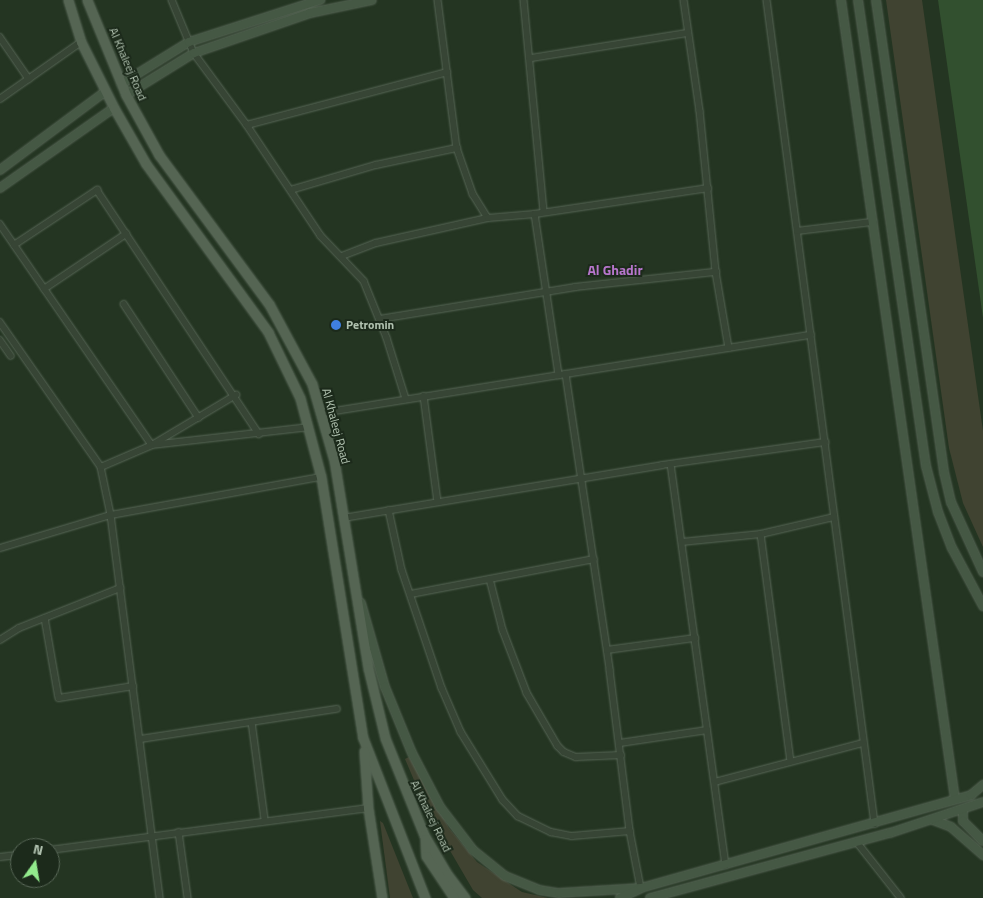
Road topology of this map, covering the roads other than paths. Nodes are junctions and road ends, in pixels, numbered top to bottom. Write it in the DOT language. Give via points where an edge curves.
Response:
graph roads {
  1 [pos="68,0"];
  2 [pos="87,0"];
  3 [pos="172,0"];
  4 [pos="320,0"];
  5 [pos="372,0"];
  6 [pos="438,0"];
  7 [pos="524,0"];
  8 [pos="684,0"];
  9 [pos="767,0"];
  10 [pos="841,0"];
  11 [pos="858,0"];
  12 [pos="876,0"];
  13 [pos="688,33"];
  14 [pos="0,37"];
  15 [pos="81,42"];
  16 [pos="189,42"];
  17 [pos="194,53"];
  18 [pos="532,58"];
  19 [pos="447,72"];
  20 [pos="28,79"];
  21 [pos="121,84"];
  22 [pos="106,91"];
  23 [pos="126,95"];
  24 [pos="0,98"];
  25 [pos="114,108"];
  26 [pos="247,125"];
  27 [pos="457,148"];
  28 [pos="0,170"];
  29 [pos="0,188"];
  30 [pos="708,188"];
  31 [pos="291,190"];
  32 [pos="544,212"];
  33 [pos="535,214"];
  34 [pos="488,218"];
  35 [pos="873,222"];
  36 [pos="0,224"];
  37 [pos="797,231"];
  38 [pos="126,234"];
  39 [pos="14,245"];
  40 [pos="342,256"];
  41 [pos="716,272"];
  42 [pos="44,289"];
  43 [pos="548,292"];
  44 [pos="124,304"];
  45 [pos="380,319"];
  46 [pos="0,322"];
  47 [pos="811,335"];
  48 [pos="0,340"];
  49 [pos="729,348"];
  50 [pos="11,356"];
  51 [pos="566,374"];
  52 [pos="559,375"];
  53 [pos="236,395"];
  54 [pos="424,396"];
  55 [pos="406,399"];
  56 [pos="322,412"];
  57 [pos="199,418"];
  58 [pos="310,427"];
  59 [pos="259,434"];
  60 [pos="825,442"];
  61 [pos="152,445"];
  62 [pos="671,464"];
  63 [pos="101,467"];
  64 [pos="321,478"];
  65 [pos="582,479"];
  66 [pos="438,502"];
  67 [pos="389,510"];
  68 [pos="111,515"];
  69 [pos="834,517"];
  70 [pos="343,518"];
  71 [pos="761,534"];
  72 [pos="682,542"];
  73 [pos="0,548"];
  74 [pos="594,558"];
  75 [pos="983,572"];
  76 [pos="490,579"];
  77 [pos="356,584"];
  78 [pos="120,588"];
  79 [pos="411,594"];
  80 [pos="983,606"];
  81 [pos="45,618"];
  82 [pos="695,638"];
  83 [pos="0,640"];
  84 [pos="607,650"];
  85 [pos="133,686"];
  86 [pos="337,709"];
  87 [pos="252,722"];
  88 [pos="708,730"];
  89 [pos="363,738"];
  90 [pos="140,739"];
  91 [pos="620,743"];
  92 [pos="862,743"];
  93 [pos="621,755"];
  94 [pos="791,762"];
  95 [pos="714,782"];
  96 [pos="983,785"];
  97 [pos="955,799"];
  98 [pos="983,802"];
  99 [pos="368,808"];
  100 [pos="963,810"];
  101 [pos="265,820"];
  102 [pos="933,820"];
  103 [pos="875,824"];
  104 [pos="630,831"];
  105 [pos="179,832"];
  106 [pos="424,835"];
  107 [pos="152,836"];
  108 [pos="983,841"];
  109 [pos="404,842"];
  110 [pos="857,842"];
  111 [pos="60,849"];
  112 [pos="983,855"];
  113 [pos="726,865"];
  114 [pos="696,886"];
  115 [pos="642,888"];
  116 [pos="160,898"];
  117 [pos="188,898"];
  118 [pos="382,898"];
  119 [pos="425,898"];
  120 [pos="432,898"];
  121 [pos="454,898"];
  122 [pos="465,898"];
  123 [pos="620,898"];
  124 [pos="650,898"];
  125 [pos="674,898"];
  126 [pos="901,898"];
  1 -- 15 [label="main road, Al Khaleej Road"];
  2 -- 21 [label="main road, Al Khaleej Road"];
  3 -- 16 [label="street"];
  4 -- 16 [label="main road"];
  5 -- 17 [label="main road" via="310,13"];
  6 -- 19 [label="street"];
  7 -- 18 [label="street"];
  8 -- 13 [label="street"];
  9 -- 37 [label="street"];
  10 -- 35 [label="main road"];
  11 -- 80 [label="main road" via="926,466 952,548"];
  12 -- 75 [label="main road" via="942,465 951,502"];
  13 -- 18 [label="street"];
  13 -- 30 [label="street"];
  14 -- 20 [label="street"];
  15 -- 20 [label="street"];
  15 -- 22 [label="main road, Al Khaleej Road"];
  16 -- 17 [label="street"];
  16 -- 21 [label="main road"];
  17 -- 23 [label="main road"];
  17 -- 26 [label="street"];
  18 -- 32 [label="street"];
  19 -- 26 [label="street"];
  19 -- 27 [label="street"];
  20 -- 24 [label="street"];
  21 -- 23 [label="main road, Al Khaleej Road"];
  22 -- 25 [label="main road, Al Khaleej Road"];
  22 -- 28 [label="main road"];
  23 -- 56 [label="main road, Al Khaleej Road" via="159,155 282,325"];
  25 -- 29 [label="main road"];
  25 -- 58 [label="main road, Al Khaleej Road" via="146,164 268,332 292,379"];
  26 -- 31 [label="street"];
  27 -- 31 [label="street" via="376,164"];
  27 -- 34 [label="street" via="473,194"];
  30 -- 32 [label="street"];
  30 -- 41 [label="street"];
  31 -- 40 [label="street" via="321,236"];
  32 -- 33 [label="street"];
  33 -- 34 [label="street"];
  33 -- 43 [label="street"];
  34 -- 40 [label="street" via="376,243"];
  35 -- 37 [label="street"];
  35 -- 97 [label="main road"];
  36 -- 39 [label="street"];
  37 -- 47 [label="street"];
  38 -- 39 [label="street" via="97,190"];
  38 -- 42 [label="street"];
  38 -- 53 [label="street"];
  39 -- 42 [label="street"];
  40 -- 45 [label="street" via="364,281"];
  41 -- 43 [label="street"];
  41 -- 49 [label="street"];
  42 -- 61 [label="street"];
  43 -- 45 [label="street"];
  43 -- 52 [label="street"];
  44 -- 57 [label="street"];
  45 -- 55 [label="street"];
  46 -- 63 [label="street"];
  47 -- 49 [label="street"];
  47 -- 60 [label="street"];
  48 -- 50 [label="street"];
  49 -- 51 [label="street"];
  51 -- 52 [label="street"];
  51 -- 65 [label="street"];
  52 -- 54 [label="street"];
  53 -- 57 [label="street"];
  53 -- 59 [label="street"];
  54 -- 55 [label="street"];
  54 -- 66 [label="street"];
  55 -- 56 [label="street"];
  56 -- 70 [label="main road, Al Khaleej Road"];
  57 -- 61 [label="street"];
  58 -- 59 [label="street"];
  58 -- 64 [label="main road, Al Khaleej Road"];
  59 -- 61 [label="street"];
  60 -- 62 [label="street"];
  60 -- 69 [label="street"];
  61 -- 63 [label="street"];
  62 -- 65 [label="street"];
  62 -- 72 [label="street"];
  63 -- 68 [label="street"];
  64 -- 68 [label="street"];
  64 -- 89 [label="main road, Al Khaleej Road"];
  65 -- 66 [label="street"];
  65 -- 74 [label="street"];
  66 -- 67 [label="street"];
  67 -- 70 [label="street"];
  67 -- 79 [label="street"];
  68 -- 73 [label="street"];
  68 -- 78 [label="street"];
  69 -- 71 [label="street"];
  69 -- 92 [label="street"];
  70 -- 77 [label="main road, Al Khaleej Road"];
  71 -- 72 [label="street"];
  71 -- 94 [label="street"];
  72 -- 82 [label="street"];
  74 -- 76 [label="street"];
  74 -- 84 [label="street"];
  76 -- 79 [label="street"];
  76 -- 93 [label="street" via="503,630 527,693 558,746 576,757"];
  77 -- 106 [label="main road, Al Khaleej Road" via="368,668 385,738"];
  77 -- 115 [label="main road" via="385,687 399,724 440,807 473,850 505,876 539,890 558,893"];
  78 -- 81 [label="street"];
  78 -- 85 [label="street"];
  79 -- 104 [label="street" via="442,688 461,732 503,800 518,816 551,832 572,836"];
  81 -- 83 [label="street"];
  81 -- 85 [label="street" via="59,698"];
  82 -- 84 [label="street"];
  82 -- 88 [label="street"];
  84 -- 91 [label="street"];
  85 -- 90 [label="street"];
  86 -- 87 [label="street"];
  87 -- 90 [label="street"];
  87 -- 101 [label="street"];
  88 -- 91 [label="street"];
  88 -- 95 [label="street"];
  89 -- 99 [label="main road"];
  89 -- 109 [label="main road, Al Khaleej Road"];
  90 -- 107 [label="street"];
  91 -- 93 [label="street"];
  92 -- 94 [label="street"];
  92 -- 103 [label="street"];
  93 -- 104 [label="street"];
  94 -- 95 [label="street"];
  95 -- 113 [label="street"];
  96 -- 97 [label="main road" via="971,795"];
  97 -- 103 [label="main road"];
  98 -- 100 [label="main road"];
  99 -- 101 [label="street"];
  99 -- 118 [label="main road"];
  100 -- 102 [label="main road"];
  100 -- 108 [label="main road" via="963,821"];
  101 -- 105 [label="street"];
  102 -- 110 [label="main road"];
  102 -- 112 [label="main road" via="951,827"];
  103 -- 113 [label="main road"];
  104 -- 115 [label="street"];
  105 -- 107 [label="street"];
  105 -- 117 [label="street"];
  106 -- 121 [label="main road" via="426,856"];
  106 -- 122 [label="main road, Al Khaleej Road"];
  107 -- 111 [label="street"];
  107 -- 116 [label="street"];
  109 -- 119 [label="main road, Al Khaleej Road"];
  109 -- 120 [label="main road"];
  110 -- 114 [label="main road"];
  110 -- 126 [label="street"];
  113 -- 115 [label="main road"];
  114 -- 124 [label="main road"];
  114 -- 125 [label="main road"];
  115 -- 123 [label="main road"];
}
